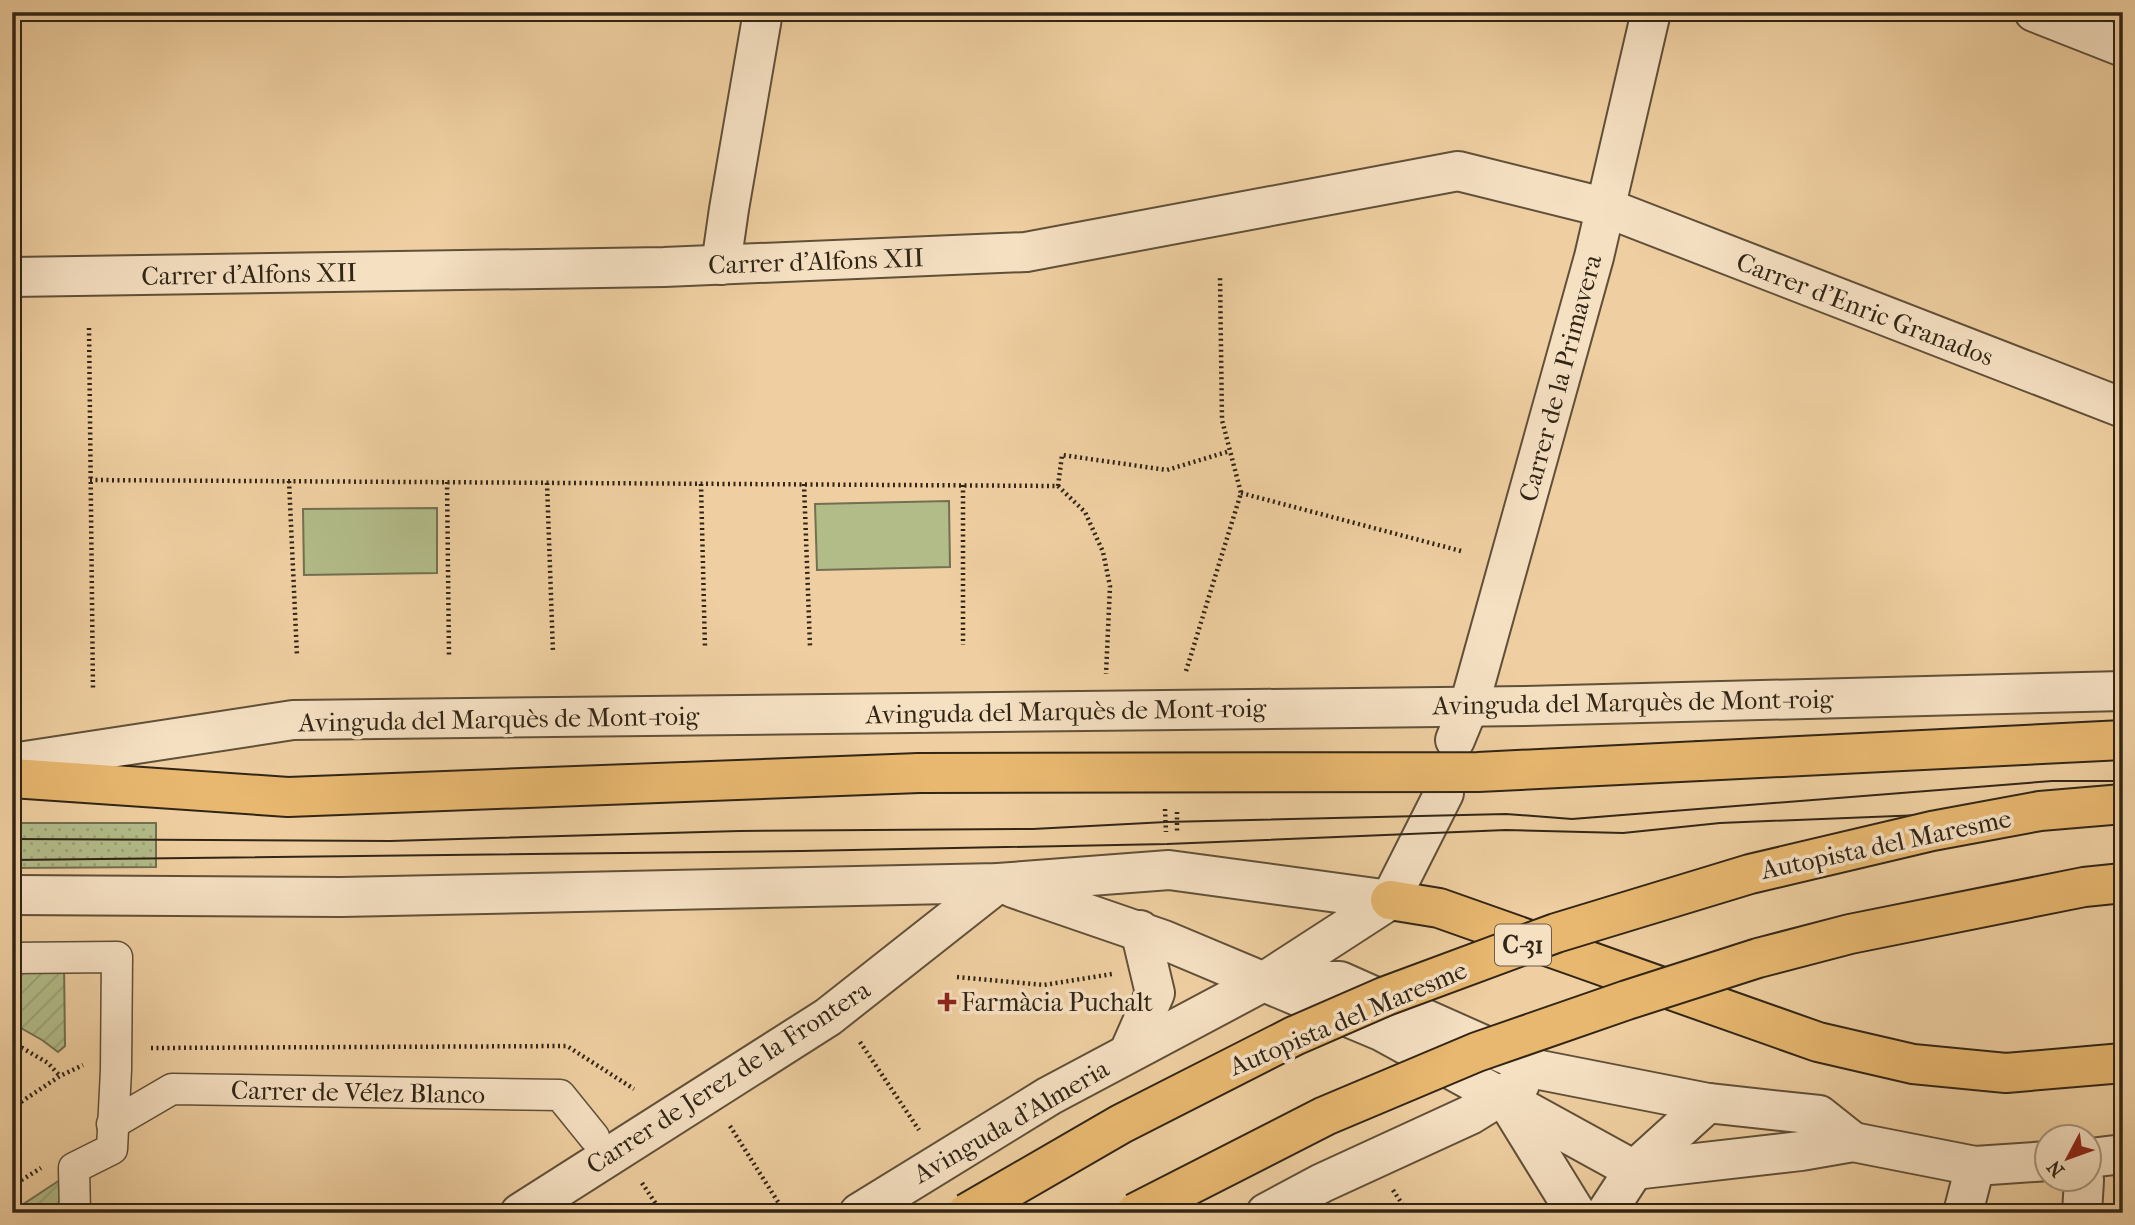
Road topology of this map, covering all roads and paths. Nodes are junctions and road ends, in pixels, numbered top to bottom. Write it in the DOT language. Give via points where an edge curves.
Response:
graph roads {
  1 [pos="763,12"];
  2 [pos="1651,12"];
  3 [pos="2035,12"];
  4 [pos="2123,47"];
  5 [pos="1607,208"];
  6 [pos="721,265"];
  7 [pos="1220,275"];
  8 [pos="12,278"];
  9 [pos="89,328"];
  10 [pos="2123,408"];
  11 [pos="1230,451"];
  12 [pos="90,480"];
  13 [pos="289,481"];
  14 [pos="447,482"];
  15 [pos="547,483"];
  16 [pos="701,484"];
  17 [pos="804,484"];
  18 [pos="963,485"];
  19 [pos="1058,486"];
  20 [pos="1241,493"];
  21 [pos="1461,551"];
  22 [pos="963,645"];
  23 [pos="810,646"];
  24 [pos="705,649"];
  25 [pos="553,653"];
  26 [pos="449,655"];
  27 [pos="297,656"];
  28 [pos="1184,678"];
  29 [pos="1105,680"];
  30 [pos="93,691"];
  31 [pos="2123,691"];
  32 [pos="1462,723"];
  33 [pos="2123,740"];
  34 [pos="12,763"];
  35 [pos="12,778"];
  36 [pos="1444,793"];
  37 [pos="2123,804"];
  38 [pos="998,883"];
  39 [pos="2123,883"];
  40 [pos="12,895"];
  41 [pos="1390,900"];
  42 [pos="1140,930"];
  43 [pos="12,958"];
  44 [pos="1122,972"];
  45 [pos="957,977"];
  46 [pos="1265,981"];
  47 [pos="12,1042"];
  48 [pos="860,1042"];
  49 [pos="117,1048"];
  50 [pos="1129,1052"];
  51 [pos="2123,1063"];
  52 [pos="1540,1070"];
  53 [pos="60,1076"];
  54 [pos="634,1089"];
  55 [pos="1504,1098"];
  56 [pos="1708,1103"];
  57 [pos="12,1108"];
  58 [pos="112,1124"];
  59 [pos="730,1126"];
  60 [pos="920,1131"];
  61 [pos="594,1137"];
  62 [pos="1853,1142"];
  63 [pos="2123,1154"];
  64 [pos="2104,1156"];
  65 [pos="2034,1162"];
  66 [pos="1975,1166"];
  67 [pos="1634,1170"];
  68 [pos="642,1183"];
  69 [pos="1389,1184"];
  70 [pos="2083,1194"];
  71 [pos="75,1213"];
  72 [pos="520,1213"];
  73 [pos="662,1213"];
  74 [pos="785,1213"];
  75 [pos="859,1213"];
  76 [pos="967,1213"];
  77 [pos="1135,1213"];
  78 [pos="1266,1213"];
  79 [pos="1408,1213"];
  80 [pos="1576,1213"];
  81 [pos="1606,1213"];
  82 [pos="1962,1213"];
  83 [pos="2082,1213"];
  1 -- 6 [label="street"];
  2 -- 5 [label="street, Carrer de la Primavera"];
  3 -- 4 [label="street"];
  5 -- 6 [label="street, Carrer d'Alfons XII" via="1458,171 1026,252"];
  5 -- 10 [label="street, Carrer d'Enric Granados"];
  5 -- 32 [label="street, Carrer de la Primavera"];
  6 -- 8 [label="street, Carrer d'Alfons XII"];
  7 -- 11 [label="path" via="1222,420"];
  9 -- 12 [label="path"];
  11 -- 19 [label="path" via="1167,470 1062,455"];
  11 -- 20 [label="path"];
  12 -- 13 [label="path"];
  12 -- 30 [label="path"];
  13 -- 14 [label="path"];
  13 -- 27 [label="path"];
  14 -- 15 [label="path"];
  14 -- 26 [label="path"];
  15 -- 16 [label="path"];
  15 -- 25 [label="path"];
  16 -- 17 [label="path"];
  16 -- 24 [label="path"];
  17 -- 18 [label="path"];
  17 -- 23 [label="path"];
  18 -- 19 [label="path"];
  18 -- 22 [label="path"];
  19 -- 29 [label="path" via="1085,512 1103,552 1110,586"];
  20 -- 21 [label="path"];
  20 -- 28 [label="path"];
  31 -- 32 [label="street, Avinguda del Marquès de Mont-roig"];
  32 -- 34 [label="street, Avinguda del Marquès de Mont-roig" via="293,720"];
  33 -- 35 [label="highway, bridge" via="1478,772 919,773 288,797"];
  36 -- 41 [label="street"];
  37 -- 76 [label="highway, Autopista del Maresme / C-31, bridge" via="2040,811 1919,834 1749,874 1556,933 1386,996 1294,1036 1121,1124"];
  38 -- 40 [label="street" via="341,897"];
  38 -- 41 [label="street" via="1169,870"];
  38 -- 42 [label="street"];
  38 -- 72 [label="street, Carrer de Jerez de la Frontera" via="828,1017"];
  39 -- 77 [label="highway, bridge" via="1850,934 1627,999 1477,1052 1325,1116"];
  41 -- 46 [label="street, Avinguda d'Almeria"];
  41 -- 51 [label="highway" via="1439,908 1818,1042 1913,1064 2006,1073"];
  42 -- 46 [label="street"];
  42 -- 50 [label="street, Avinguda d'Almeria" via="1155,993"];
  43 -- 49 [label="street" via="117,957"];
  44 -- 45 [label="path" via="1044,985"];
  46 -- 50 [label="street, Avinguda d'Almeria"];
  46 -- 52 [label="street" via="1340,981"];
  46 -- 55 [label="street" via="1382,1032"];
  47 -- 53 [label="path" via="48,1063"];
  48 -- 60 [label="path"];
  49 -- 53 [label="path"];
  49 -- 54 [label="path" via="566,1046"];
  49 -- 58 [label="street"];
  50 -- 75 [label="street, Avinguda d'Almeria"];
  52 -- 55 [label="street"];
  52 -- 56 [label="street"];
  53 -- 57 [label="path"];
  55 -- 67 [label="street"];
  55 -- 78 [label="street"];
  55 -- 80 [label="street"];
  56 -- 62 [label="street" via="1819,1115"];
  56 -- 67 [label="street"];
  58 -- 61 [label="street, Carrer de Vélez Blanco" via="172,1089 560,1095"];
  58 -- 71 [label="street" via="111,1149 74,1168"];
  59 -- 74 [label="path"];
  62 -- 66 [label="street"];
  62 -- 67 [label="street"];
  63 -- 64 [label="street"];
  65 -- 66 [label="street"];
  66 -- 82 [label="street"];
  67 -- 81 [label="street"];
  68 -- 73 [label="path"];
  69 -- 79 [label="path"];
  70 -- 83 [label="street"];
}
